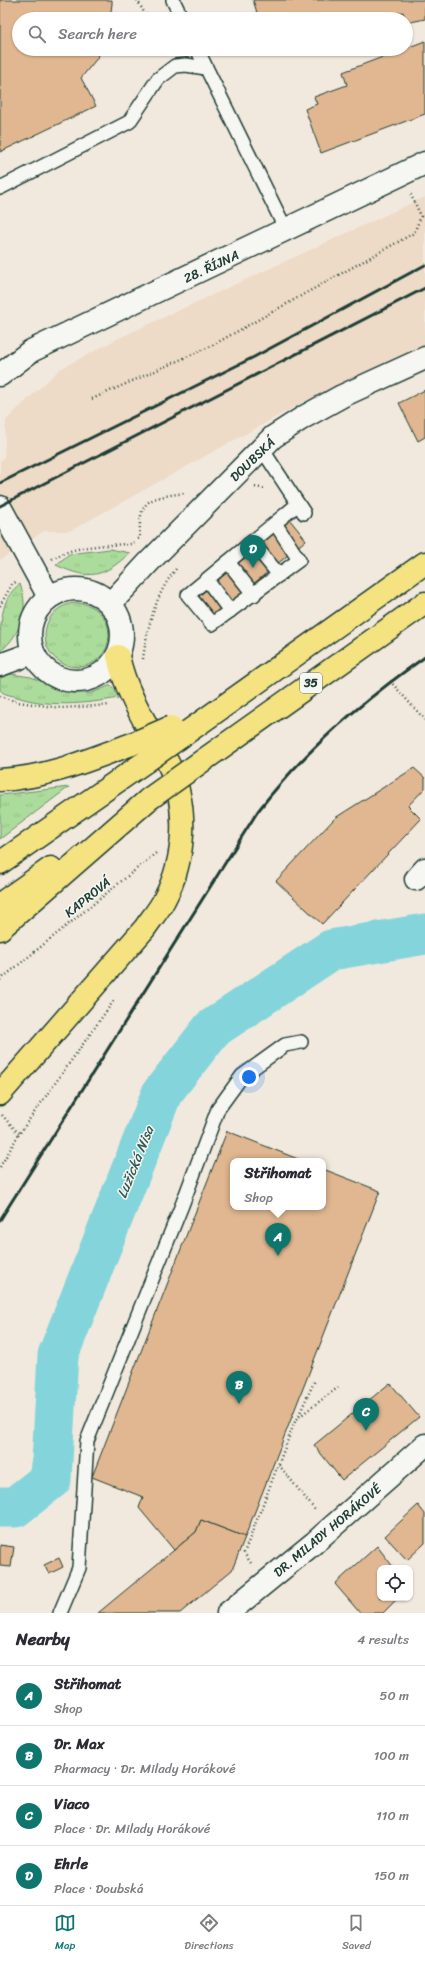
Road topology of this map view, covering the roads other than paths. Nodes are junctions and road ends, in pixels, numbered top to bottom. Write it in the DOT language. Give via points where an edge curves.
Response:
graph roads {
  1 [pos="173,0"];
  2 [pos="179,12"];
  3 [pos="200,56"];
  4 [pos="206,68"];
  5 [pos="425,163"];
  6 [pos="0,188"];
  7 [pos="286,230"];
  8 [pos="425,358"];
  9 [pos="0,375"];
  10 [pos="262,449"];
  11 [pos="0,507"];
  12 [pos="275,524"];
  13 [pos="252,542"];
  14 [pos="228,562"];
  15 [pos="425,563"];
  16 [pos="279,575"];
  17 [pos="207,580"];
  18 [pos="254,595"];
  19 [pos="49,597"];
  20 [pos="110,603"];
  21 [pos="425,604"];
  22 [pos="230,611"];
  23 [pos="33,652"];
  24 [pos="118,656"];
  25 [pos="0,665"];
  26 [pos="175,732"];
  27 [pos="0,780"];
  28 [pos="149,799"];
  29 [pos="0,863"];
  30 [pos="0,904"];
  31 [pos="0,929"];
  32 [pos="301,1042"];
  33 [pos="0,1094"];
  34 [pos="425,1445"];
  35 [pos="60,1613"];
  36 [pos="228,1613"];
  1 -- 2 [label="lane"];
  3 -- 4 [label="lane"];
  4 -- 6 [label="lane" via="175,66 158,79 129,122"];
  4 -- 7 [label="lane"];
  5 -- 7 [label="street, 28. ŘÍJNA"];
  7 -- 9 [label="street, 28. ŘÍJNA" via="31,351"];
  8 -- 10 [label="street, DOUBSKÁ" via="311,413 273,438"];
  10 -- 12 [label="lane" via="301,508"];
  10 -- 20 [label="street, DOUBSKÁ"];
  11 -- 19 [label="street"];
  12 -- 13 [label="lane"];
  12 -- 16 [label="lane" via="299,560"];
  13 -- 14 [label="lane"];
  13 -- 16 [label="lane"];
  14 -- 17 [label="lane"];
  14 -- 18 [label="lane"];
  15 -- 26 [label="highway, 35" via="228,703"];
  16 -- 18 [label="lane"];
  17 -- 22 [label="lane"];
  17 -- 22 [label="lane" via="188,595 212,624"];
  18 -- 22 [label="lane"];
  19 -- 20 [label="street" via="74,588 100,595"];
  19 -- 23 [label="street" via="40,606 30,628"];
  20 -- 24 [label="street" via="120,619 123,638"];
  21 -- 28 [label="highway, 35, bridge"];
  23 -- 24 [label="street" via="53,675 67,680 82,681 96,677"];
  23 -- 25 [label="street"];
  24 -- 33 [label="highway" via="131,697 168,763 178,790 182,808 182,827 174,875 164,900 145,928"];
  26 -- 27 [label="highway, bridge" via="132,744 69,768"];
  26 -- 29 [label="highway, 35, bridge" via="145,762"];
  28 -- 30 [label="highway, 35"];
  28 -- 31 [label="highway"];
  32 -- 35 [label="lane" via="285,1045 242,1076 218,1108 182,1205 87,1441 79,1568"];
  34 -- 36 [label="street, DR. MILADY HORÁKOVÉ" via="314,1543"];
}
